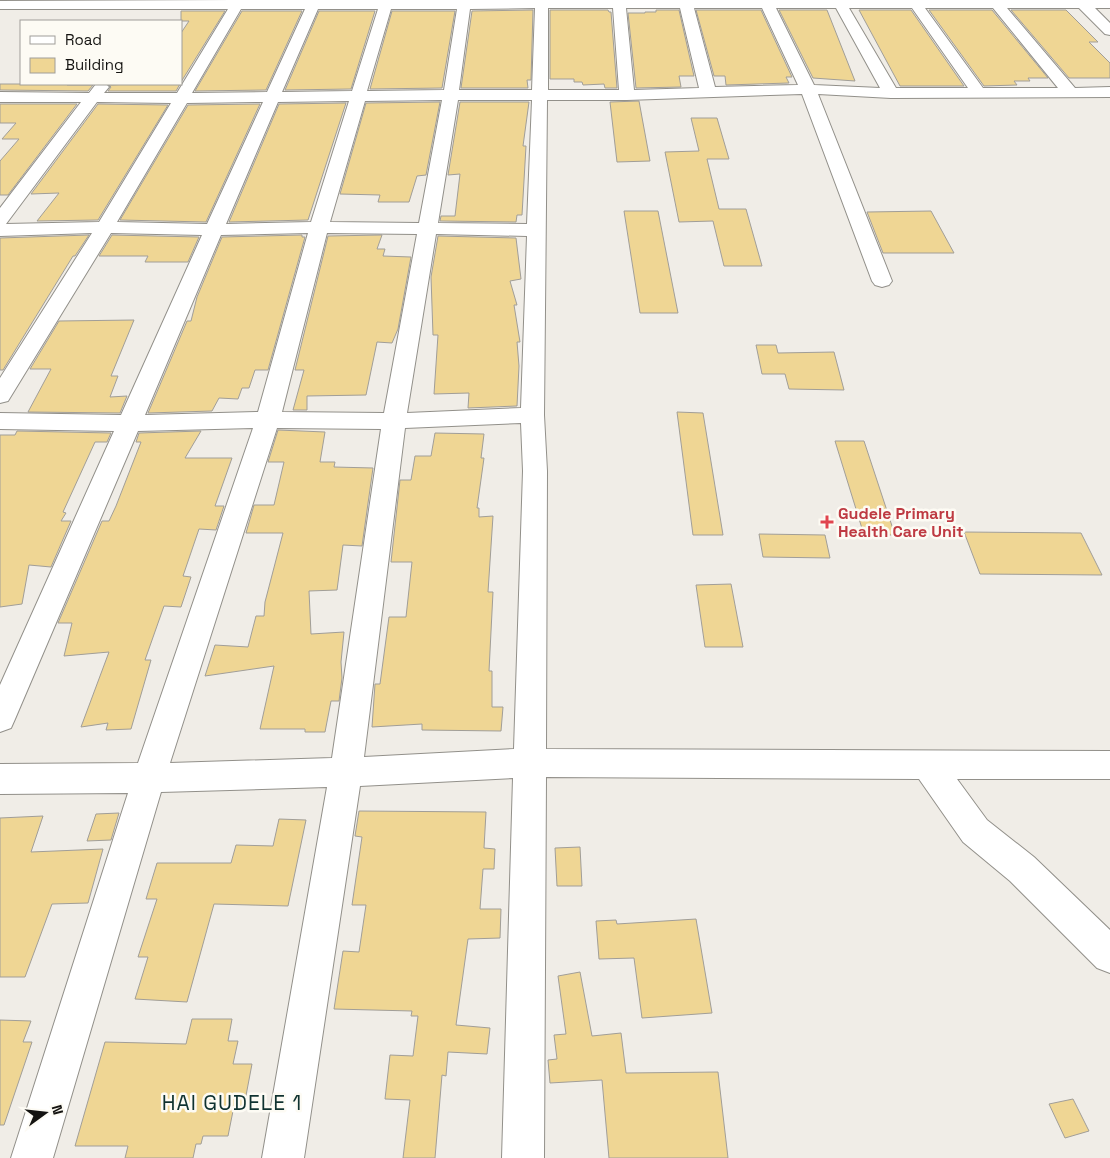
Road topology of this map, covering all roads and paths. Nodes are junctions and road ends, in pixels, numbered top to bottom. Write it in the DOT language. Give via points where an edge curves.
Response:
graph roads {
  1 [pos="239,2"];
  2 [pos="386,2"];
  3 [pos="464,2"];
  4 [pos="542,2"];
  5 [pos="619,2"];
  6 [pos="765,2"];
  7 [pos="839,2"];
  8 [pos="915,2"];
  9 [pos="995,2"];
  10 [pos="1081,2"];
  11 [pos="314,3"];
  12 [pos="686,4"];
  13 [pos="1110,4"];
  14 [pos="86,5"];
  15 [pos="5,6"];
  16 [pos="159,7"];
  17 [pos="76,16"];
  18 [pos="1110,31"];
  19 [pos="20,82"];
  20 [pos="808,89"];
  21 [pos="98,90"];
  22 [pos="708,92"];
  23 [pos="891,92"];
  24 [pos="978,92"];
  25 [pos="1071,92"];
  26 [pos="1110,92"];
  27 [pos="451,95"];
  28 [pos="540,95"];
  29 [pos="627,95"];
  30 [pos="357,96"];
  31 [pos="182,98"];
  32 [pos="272,98"];
  33 [pos="3,100"];
  34 [pos="0,220"];
  35 [pos="105,227"];
  36 [pos="319,227"];
  37 [pos="426,227"];
  38 [pos="0,230"];
  39 [pos="215,230"];
  40 [pos="535,230"];
  41 [pos="882,281"];
  42 [pos="0,396"];
  43 [pos="532,414"];
  44 [pos="268,420"];
  45 [pos="0,421"];
  46 [pos="394,421"];
  47 [pos="129,423"];
  48 [pos="0,719"];
  49 [pos="531,763"];
  50 [pos="927,764"];
  51 [pos="1110,765"];
  52 [pos="346,772"];
  53 [pos="149,778"];
  54 [pos="0,779"];
  55 [pos="1110,955"];
  56 [pos="32,1158"];
  57 [pos="283,1158"];
  58 [pos="523,1158"];
  1 -- 11 [label="street"];
  1 -- 16 [label="street"];
  1 -- 31 [label="street"];
  2 -- 3 [label="street"];
  2 -- 11 [label="street"];
  2 -- 30 [label="street"];
  3 -- 4 [label="street"];
  3 -- 27 [label="street"];
  4 -- 5 [label="street"];
  4 -- 28 [label="street"];
  5 -- 12 [label="street"];
  5 -- 29 [label="street"];
  6 -- 7 [label="street"];
  6 -- 12 [label="street"];
  6 -- 20 [label="street"];
  7 -- 8 [label="street"];
  7 -- 23 [label="street"];
  8 -- 9 [label="street"];
  8 -- 24 [label="street"];
  9 -- 10 [label="street"];
  9 -- 25 [label="street"];
  10 -- 13 [label="street"];
  10 -- 18 [label="street"];
  11 -- 32 [label="street"];
  12 -- 22 [label="street"];
  14 -- 15 [label="street"];
  14 -- 16 [label="street"];
  14 -- 17 [label="street"];
  19 -- 33 [label="street"];
  20 -- 22 [label="street"];
  20 -- 23 [label="street"];
  20 -- 41 [label="street"];
  21 -- 31 [label="street"];
  21 -- 33 [label="street"];
  21 -- 34 [label="street"];
  22 -- 29 [label="street"];
  23 -- 24 [label="street"];
  24 -- 25 [label="street"];
  25 -- 26 [label="street"];
  27 -- 28 [label="street"];
  27 -- 30 [label="street"];
  27 -- 37 [label="street"];
  28 -- 29 [label="street"];
  28 -- 40 [label="street"];
  30 -- 32 [label="street"];
  30 -- 36 [label="street"];
  31 -- 32 [label="street"];
  31 -- 35 [label="street"];
  32 -- 39 [label="street"];
  35 -- 38 [label="street"];
  35 -- 39 [label="street"];
  35 -- 42 [label="street"];
  36 -- 37 [label="street"];
  36 -- 39 [label="street"];
  36 -- 44 [label="street"];
  37 -- 40 [label="street"];
  37 -- 46 [label="street"];
  39 -- 47 [label="street"];
  40 -- 43 [label="street"];
  43 -- 46 [label="street"];
  43 -- 49 [label="street" via="535,471"];
  44 -- 46 [label="street"];
  44 -- 47 [label="street"];
  44 -- 53 [label="street"];
  45 -- 47 [label="street"];
  46 -- 52 [label="street"];
  47 -- 48 [label="street"];
  49 -- 50 [label="street"];
  49 -- 52 [label="street"];
  49 -- 58 [label="street"];
  50 -- 51 [label="street"];
  50 -- 55 [label="street" via="975,831 1022,869"];
  52 -- 53 [label="street"];
  52 -- 57 [label="street"];
  53 -- 54 [label="street"];
  53 -- 56 [label="street"];
}
